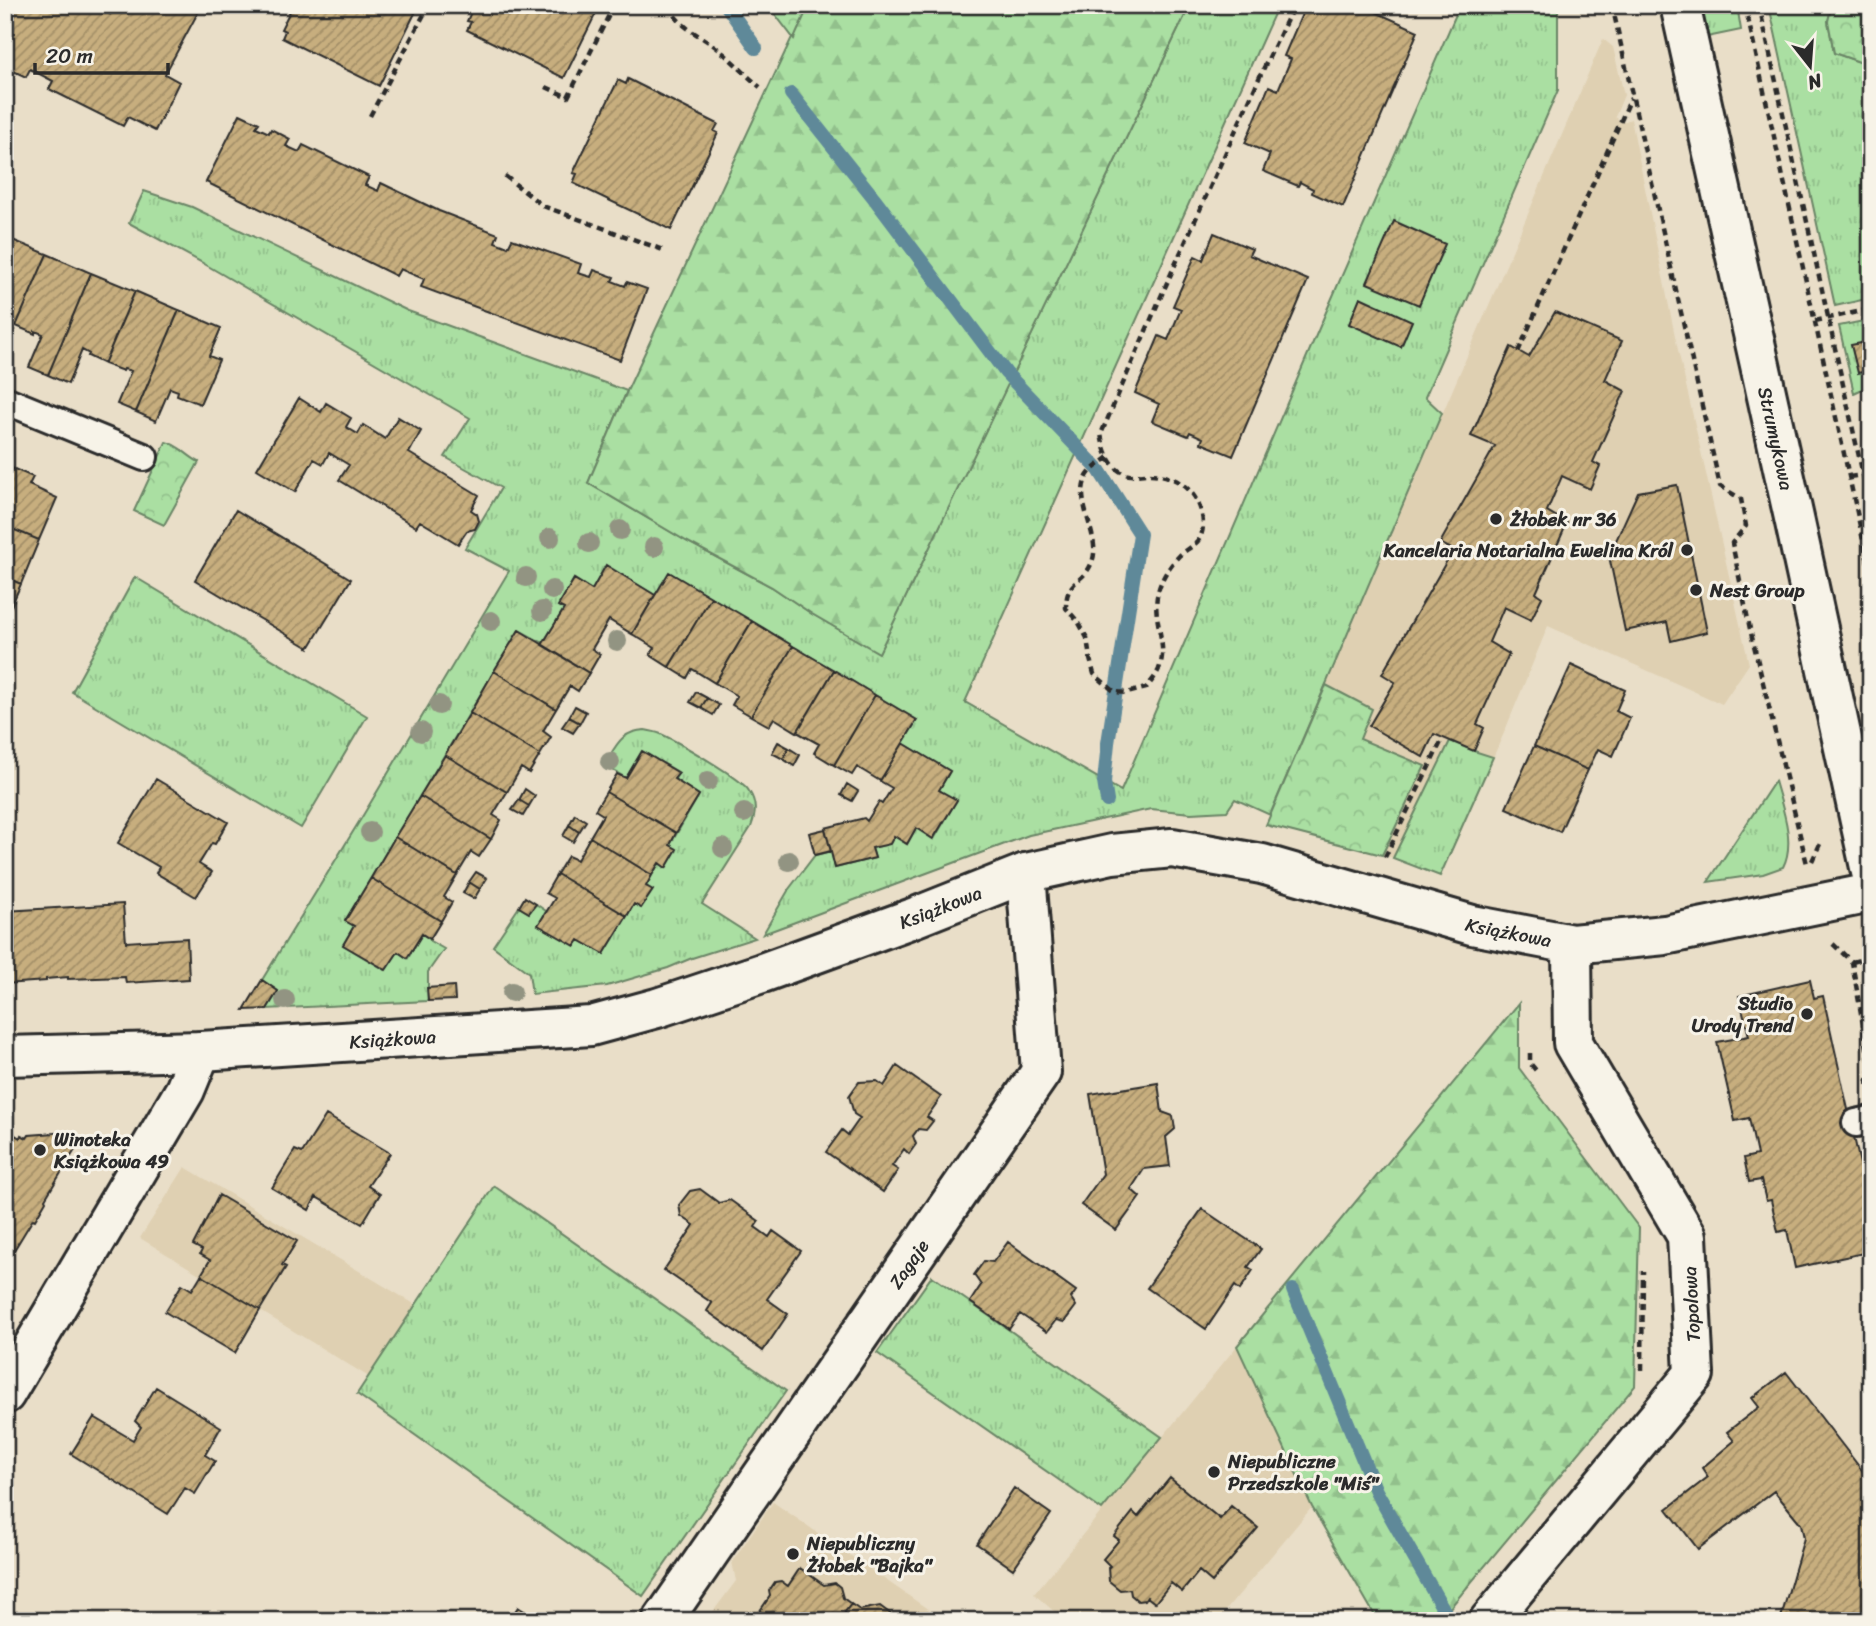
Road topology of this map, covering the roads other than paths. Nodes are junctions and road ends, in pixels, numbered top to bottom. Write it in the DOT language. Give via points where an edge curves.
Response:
graph roads {
  1 [pos="1680,5"];
  2 [pos="5,400"];
  3 [pos="144,457"];
  4 [pos="1871,872"];
  5 [pos="1026,873"];
  6 [pos="1871,892"];
  7 [pos="1572,944"];
  8 [pos="201,1051"];
  9 [pos="5,1056"];
  10 [pos="5,1394"];
  11 [pos="662,1621"];
  12 [pos="1489,1621"];
  1 -- 4 [label="street, Strumykowa"];
  2 -- 3 [label="lane"];
  5 -- 7 [label="street, Książkowa" via="1112,854 1172,848 1262,864 1472,925"];
  5 -- 8 [label="street, Książkowa" via="762,973 591,1026"];
  5 -- 11 [label="street, Zagaje" via="1041,1072"];
  6 -- 7 [label="street, Książkowa" via="1665,935"];
  7 -- 12 [label="street, Topolowa" via="1573,1043 1687,1236 1694,1374"];
  8 -- 9 [label="street, Książkowa"];
  8 -- 10 [label="street" via="185,1090"];
}
